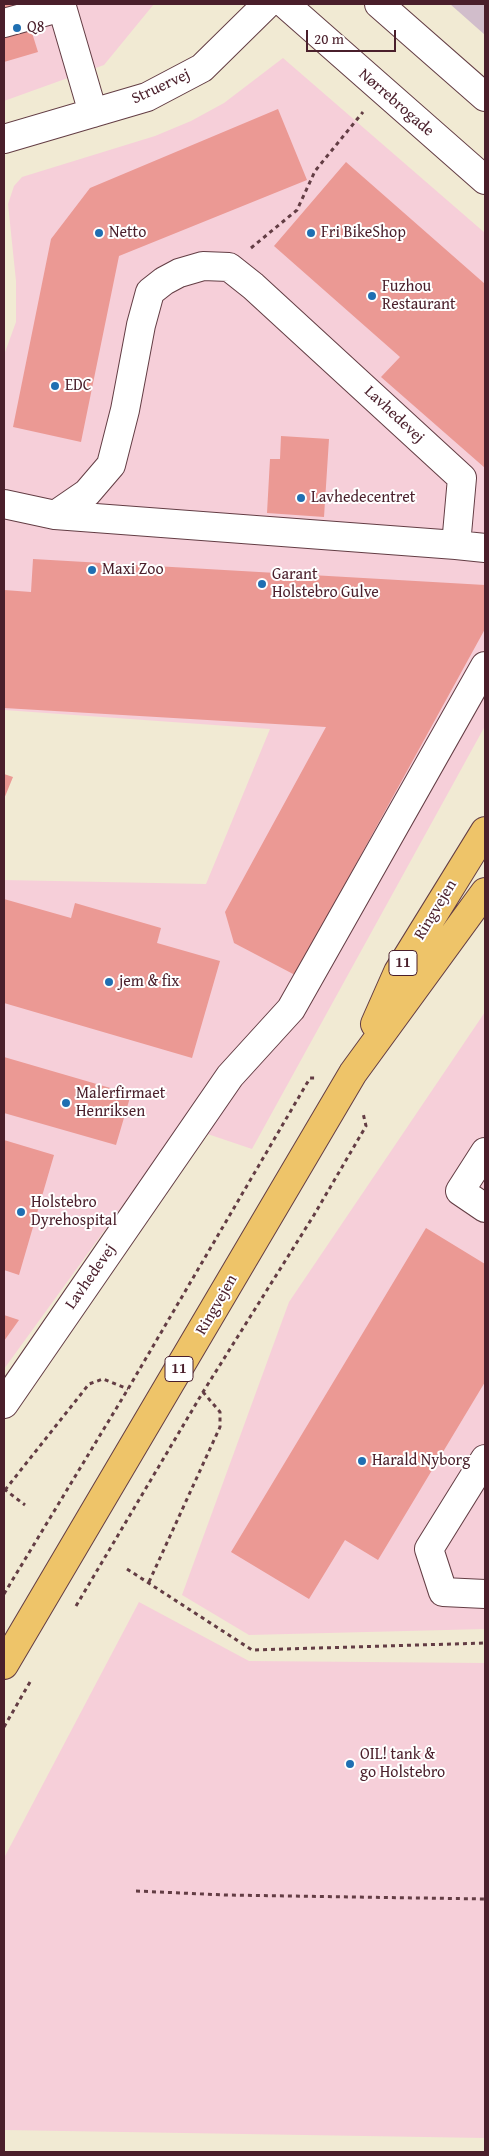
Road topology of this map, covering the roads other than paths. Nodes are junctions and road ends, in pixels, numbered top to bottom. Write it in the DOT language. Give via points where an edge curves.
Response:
graph roads {
  1 [pos="267,4"];
  2 [pos="285,4"];
  3 [pos="379,4"];
  4 [pos="4,23"];
  5 [pos="485,97"];
  6 [pos="93,113"];
  7 [pos="4,140"];
  8 [pos="485,180"];
  9 [pos="4,504"];
  10 [pos="56,515"];
  11 [pos="456,545"];
  12 [pos="485,548"];
  13 [pos="485,666"];
  14 [pos="485,830"];
  15 [pos="485,892"];
  16 [pos="353,1073"];
  17 [pos="485,1152"];
  18 [pos="485,1208"];
  19 [pos="4,1404"];
  20 [pos="485,1459"];
  21 [pos="485,1594"];
  22 [pos="4,1665"];
  1 -- 6 [label="street, Struervej" via="202,68 147,96"];
  2 -- 8 [label="street, Nørrebrogade"];
  3 -- 5 [label="street"];
  4 -- 6 [label="street" via="62,7"];
  6 -- 7 [label="street, Struervej"];
  9 -- 10 [label="street"];
  10 -- 11 [label="street"];
  10 -- 11 [label="street, Lavhedevej" via="87,493 111,465 150,292 179,273 204,266 229,267 301,328 462,478"];
  11 -- 12 [label="street"];
  13 -- 19 [label="street, Lavhedevej" via="291,1009 230,1076"];
  14 -- 16 [label="main road, Ringvejen / 11" via="398,972"];
  15 -- 16 [label="main road, Ringvejen / 11"];
  16 -- 22 [label="main road, Ringvejen / 11"];
  17 -- 18 [label="street" via="460,1191"];
  20 -- 21 [label="street" via="429,1550 443,1592"];
}
